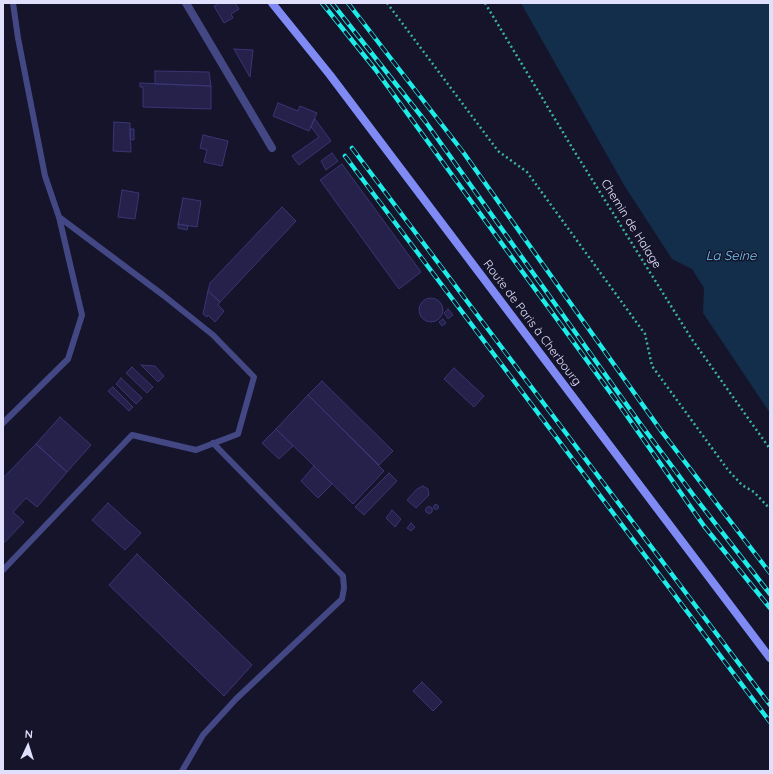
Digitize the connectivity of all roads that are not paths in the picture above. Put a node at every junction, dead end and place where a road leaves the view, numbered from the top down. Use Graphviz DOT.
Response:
graph roads {
  1 [pos="13,3"];
  2 [pos="186,3"];
  3 [pos="272,3"];
  4 [pos="272,148"];
  5 [pos="59,217"];
  6 [pos="3,423"];
  7 [pos="213,443"];
  8 [pos="3,570"];
  9 [pos="770,658"];
  10 [pos="182,771"];
  1 -- 5 [label="lane"];
  2 -- 4 [label="street"];
  3 -- 9 [label="main road, Route de Paris à Cherbourg"];
  5 -- 6 [label="lane"];
  5 -- 7 [label="lane"];
  7 -- 8 [label="lane"];
  7 -- 10 [label="lane"];
}
